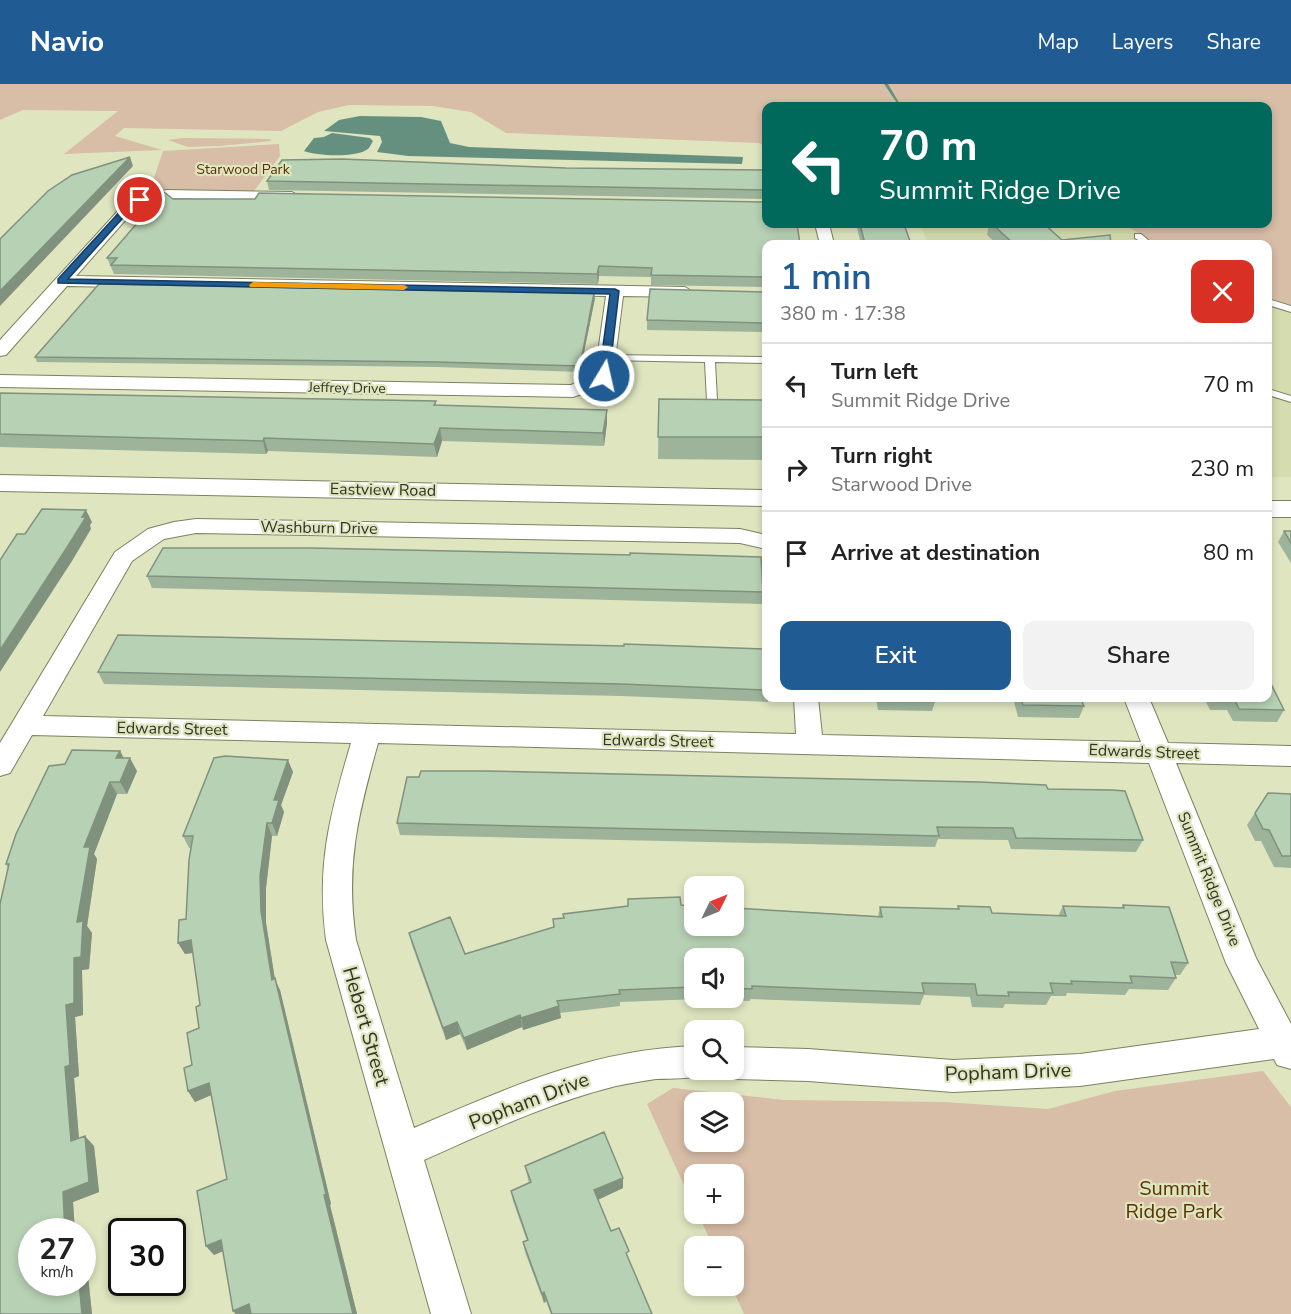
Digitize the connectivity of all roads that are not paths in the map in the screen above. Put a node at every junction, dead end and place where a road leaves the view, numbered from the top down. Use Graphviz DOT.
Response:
graph roads {
  1 [pos="304,196"];
  2 [pos="1138,236"];
  3 [pos="1144,240"];
  4 [pos="61,281"];
  5 [pos="615,291"];
  6 [pos="697,292"];
  7 [pos="1272,303"];
  8 [pos="1291,309"];
  9 [pos="0,351"];
  10 [pos="608,358"];
  11 [pos="710,359"];
  12 [pos="762,360"];
  13 [pos="0,381"];
  14 [pos="1272,393"];
  15 [pos="1291,399"];
  16 [pos="734,415"];
  17 [pos="0,483"];
  18 [pos="762,498"];
  19 [pos="1272,509"];
  20 [pos="1291,509"];
  21 [pos="762,541"];
  22 [pos="806,702"];
  23 [pos="1139,702"];
  24 [pos="25,725"];
  25 [pos="367,734"];
  26 [pos="810,744"];
  27 [pos="1158,752"];
  28 [pos="1291,756"];
  29 [pos="0,766"];
  30 [pos="1286,1049"];
  31 [pos="684,1062"];
  32 [pos="744,1063"];
  33 [pos="403,1151"];
  34 [pos="451,1314"];
  1 -- 4 [label="street"];
  2 -- 3 [label="lane"];
  4 -- 5 [label="street"];
  4 -- 9 [label="street"];
  5 -- 6 [label="street"];
  5 -- 10 [label="street, Jeffrey Drive"];
  7 -- 8 [label="lane"];
  10 -- 11 [label="lane"];
  10 -- 13 [label="street, Jeffrey Drive"];
  11 -- 12 [label="lane"];
  11 -- 16 [label="lane"];
  14 -- 15 [label="lane"];
  17 -- 18 [label="street, Eastview Road"];
  19 -- 20 [label="street"];
  21 -- 24 [label="street, Washburn Drive"];
  22 -- 26 [label="street"];
  23 -- 27 [label="street, Summit Ridge Drive"];
  24 -- 25 [label="street, Edwards Street"];
  24 -- 29 [label="street, Washburn Drive"];
  25 -- 26 [label="street, Edwards Street"];
  25 -- 33 [label="street, Hebert Street"];
  26 -- 27 [label="street, Edwards Street"];
  27 -- 28 [label="street, Edwards Street"];
  27 -- 30 [label="street, Summit Ridge Drive"];
  30 -- 32 [label="street, Popham Drive"];
  31 -- 33 [label="street, Popham Drive"];
  33 -- 34 [label="street, Hebert Street"];
}
